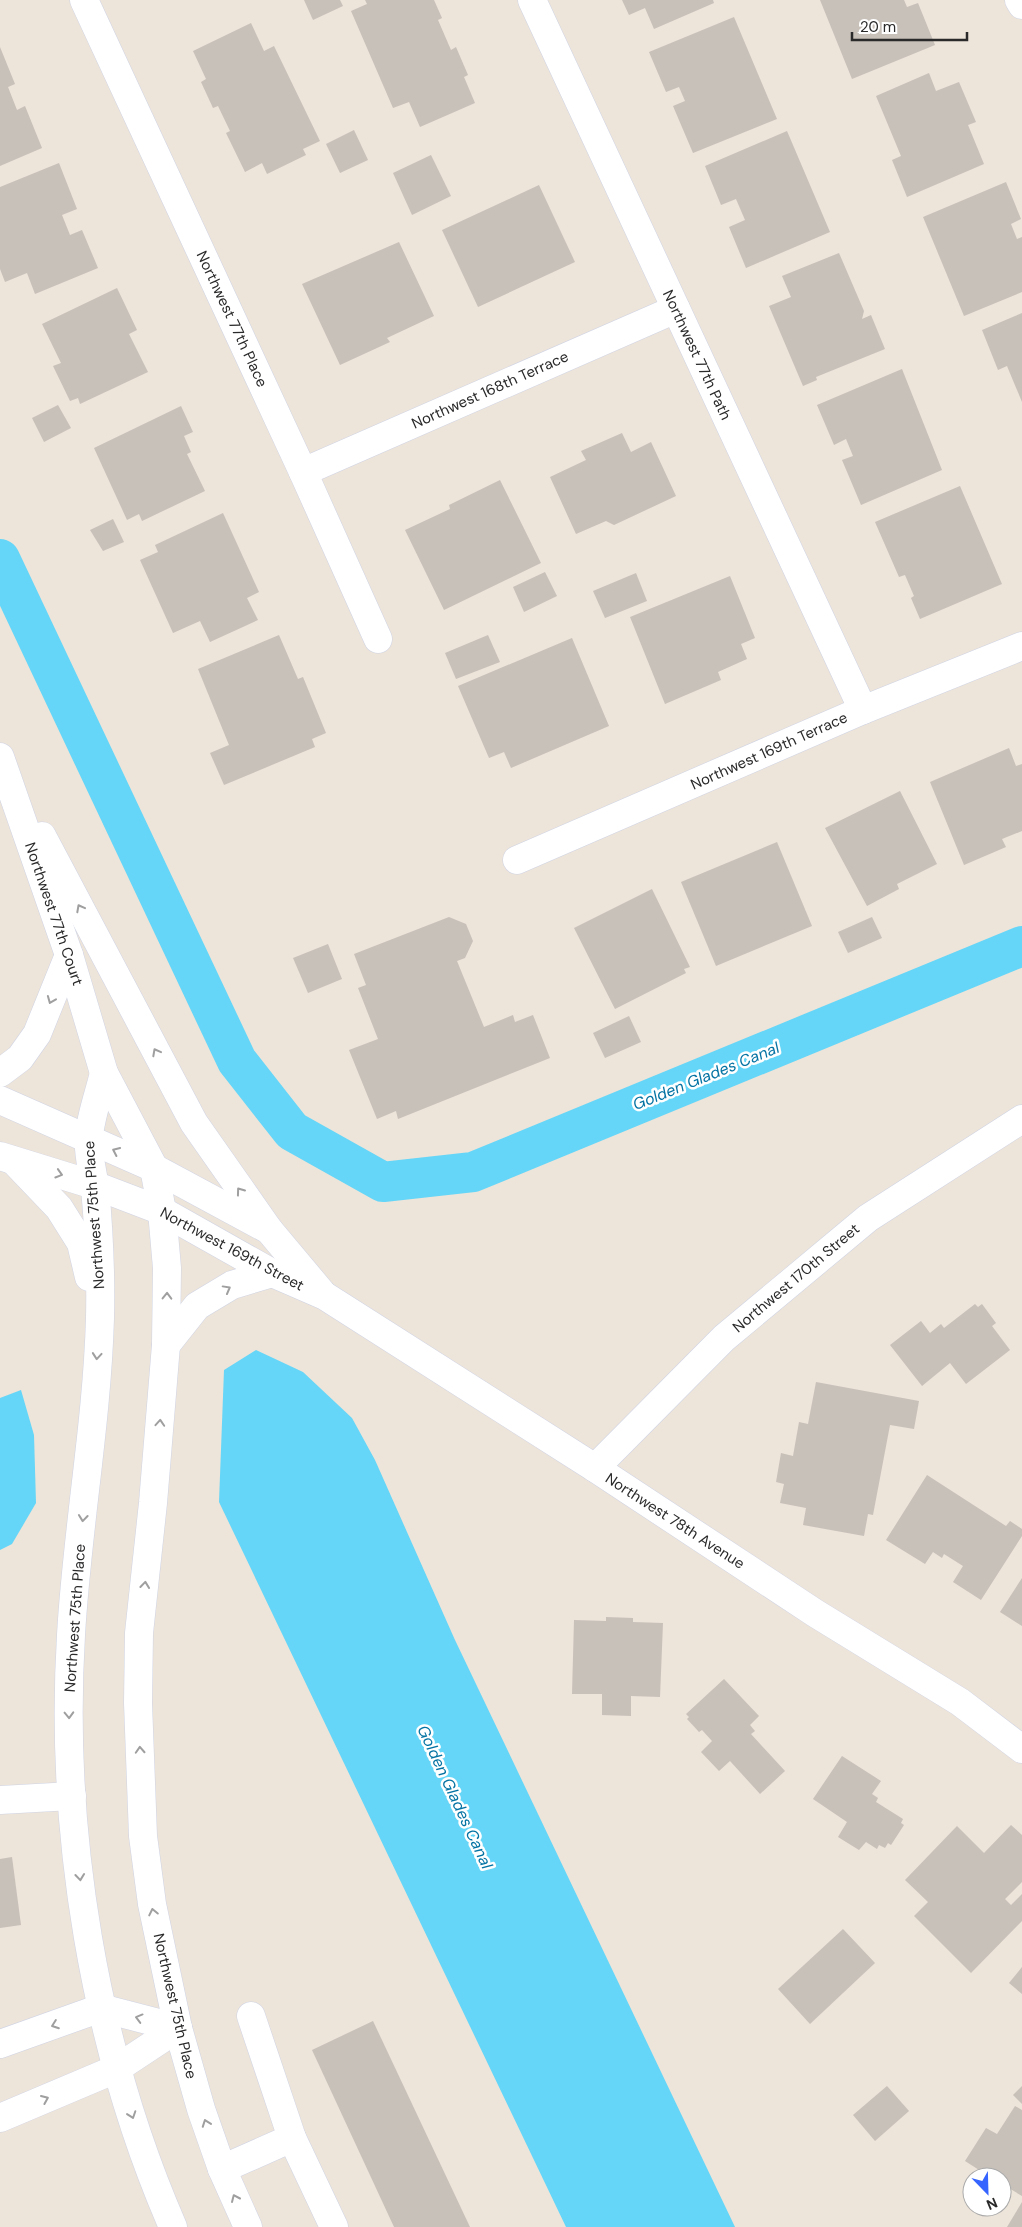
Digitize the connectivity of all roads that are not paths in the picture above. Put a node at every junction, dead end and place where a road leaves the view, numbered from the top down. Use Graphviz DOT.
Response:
graph roads {
  1 [pos="84,0"];
  2 [pos="532,0"];
  3 [pos="1020,0"];
  4 [pos="1022,6"];
  5 [pos="676,309"];
  6 [pos="304,472"];
  7 [pos="378,639"];
  8 [pos="1022,646"];
  9 [pos="863,710"];
  10 [pos="0,756"];
  11 [pos="517,860"];
  12 [pos="69,955"];
  13 [pos="0,1073"];
  14 [pos="104,1073"];
  15 [pos="0,1100"];
  16 [pos="1022,1119"];
  17 [pos="88,1138"];
  18 [pos="6,1158"];
  19 [pos="154,1168"];
  20 [pos="94,1185"];
  21 [pos="162,1211"];
  22 [pos="269,1230"];
  23 [pos="272,1273"];
  24 [pos="325,1296"];
  25 [pos="100,1319"];
  26 [pos="166,1345"];
  27 [pos="595,1468"];
  28 [pos="1022,1749"];
  29 [pos="72,1796"];
  30 [pos="0,1800"];
  31 [pos="101,2008"];
  32 [pos="251,2016"];
  33 [pos="178,2028"];
  34 [pos="0,2044"];
  35 [pos="116,2069"];
  36 [pos="0,2118"];
  37 [pos="292,2138"];
  38 [pos="222,2169"];
  39 [pos="173,2227"];
  40 [pos="248,2227"];
  41 [pos="334,2227"];
  1 -- 6 [label="street, Northwest 77th Place"];
  2 -- 5 [label="street, Northwest 77th Path"];
  3 -- 4 [label="street"];
  5 -- 6 [label="street, Northwest 168th Terrace"];
  5 -- 9 [label="street, Northwest 77th Path"];
  6 -- 7 [label="street, Northwest 77th Place"];
  8 -- 9 [label="street, Northwest 169th Terrace"];
  9 -- 11 [label="street, Northwest 169th Terrace"];
  10 -- 12 [label="street, Northwest 77th Court"];
  22 -- 10 [label="street, one-way"];
  12 -- 13 [label="street, one-way"];
  12 -- 14 [label="street, Northwest 77th Court"];
  14 -- 17 [label="street, Northwest 75th Place"];
  14 -- 19 [label="street, Northwest 75th Place"];
  15 -- 17 [label="street, Northwest 169th Street"];
  16 -- 27 [label="street, Northwest 170th Street"];
  19 -- 17 [label="street, Northwest 169th Street, one-way"];
  17 -- 20 [label="street, Northwest 75th Place"];
  18 -- 20 [label="street, Northwest 169th Street, one-way"];
  18 -- 25 [label="street"];
  19 -- 21 [label="street, Northwest 75th Place"];
  19 -- 22 [label="street, Northwest 169th Street"];
  20 -- 21 [label="street, Northwest 169th Street"];
  20 -- 25 [label="street, Northwest 75th Place"];
  21 -- 23 [label="street, Northwest 169th Street"];
  26 -- 21 [label="street, Northwest 75th Place, one-way"];
  22 -- 24 [label="street, Northwest 169th Street"];
  23 -- 24 [label="street, Northwest 169th Street"];
  26 -- 23 [label="street, one-way"];
  24 -- 27 [label="street, Northwest 78th Avenue"];
  25 -- 29 [label="street, Northwest 75th Place, one-way"];
  33 -- 26 [label="street, Northwest 75th Place, one-way"];
  27 -- 28 [label="street, Northwest 78th Avenue"];
  29 -- 30 [label="street"];
  29 -- 31 [label="street, Northwest 75th Place, one-way"];
  33 -- 31 [label="street, one-way"];
  31 -- 34 [label="street, one-way"];
  31 -- 35 [label="street, Northwest 75th Place"];
  32 -- 37 [label="street"];
  33 -- 35 [label="street"];
  38 -- 33 [label="street, Northwest 75th Place, one-way"];
  36 -- 35 [label="street, one-way"];
  35 -- 39 [label="street, Northwest 75th Place, one-way"];
  37 -- 38 [label="street"];
  37 -- 41 [label="street"];
  40 -- 38 [label="street, Northwest 75th Place, one-way"];
}
